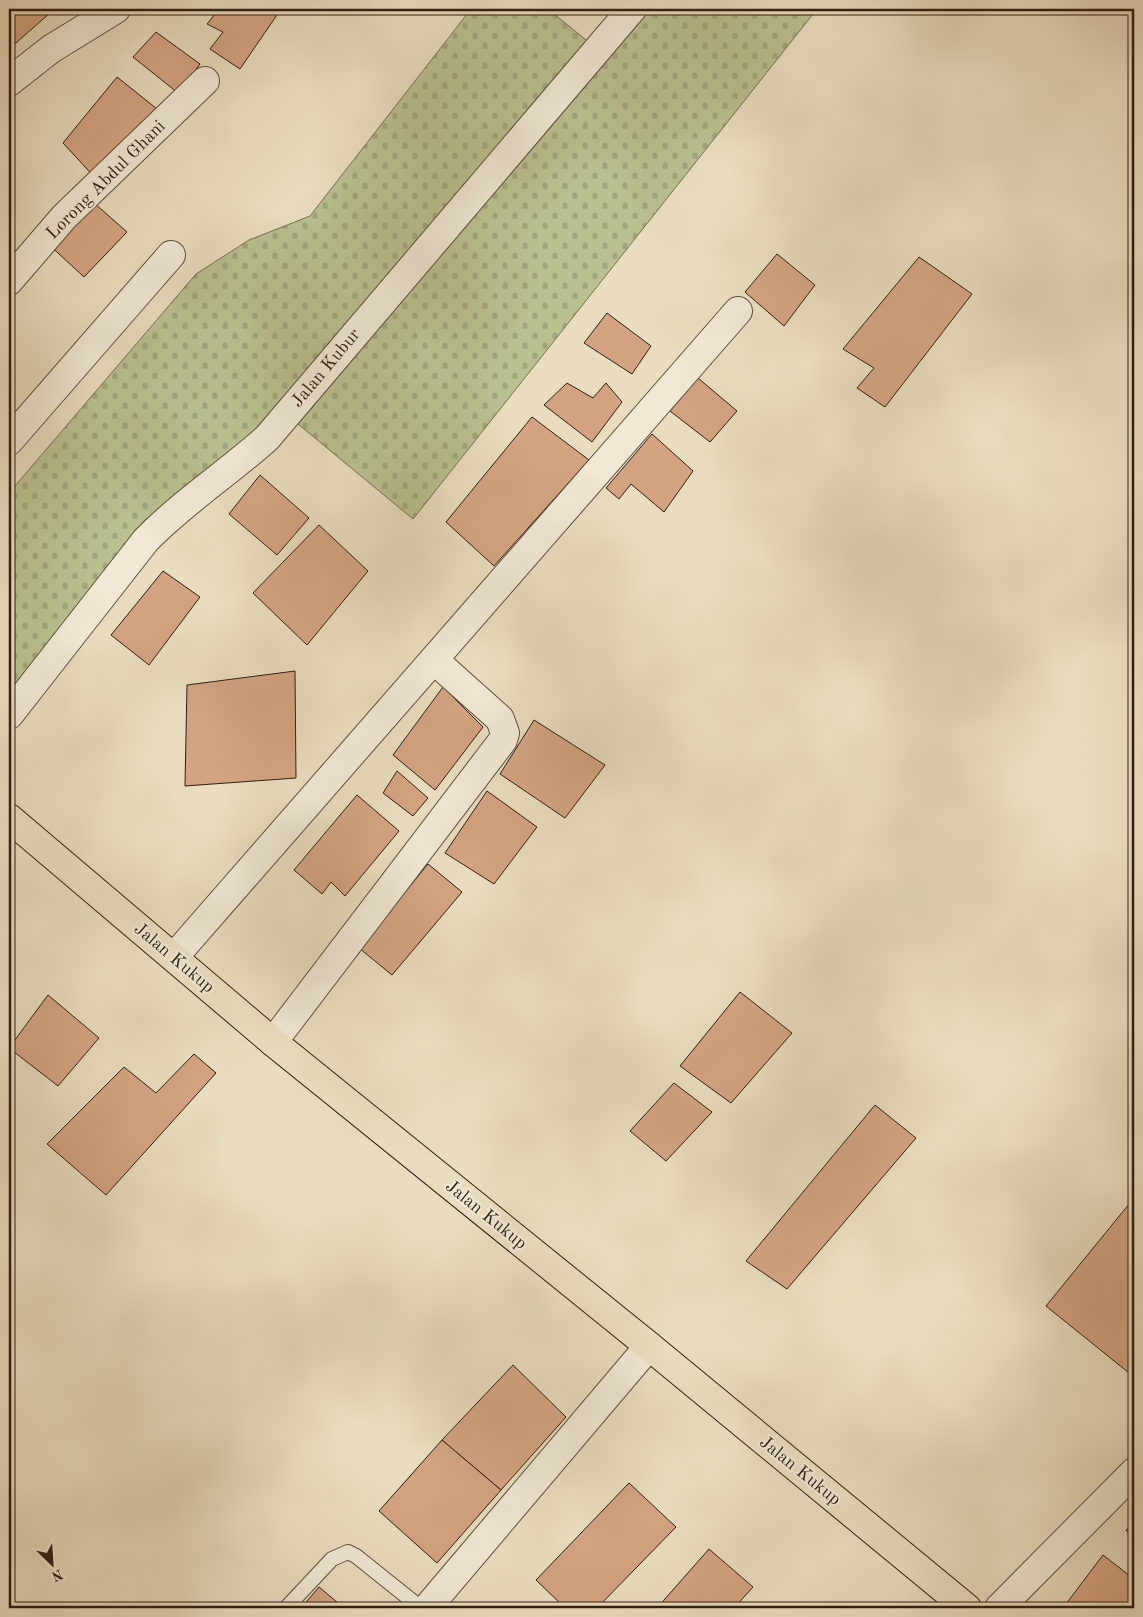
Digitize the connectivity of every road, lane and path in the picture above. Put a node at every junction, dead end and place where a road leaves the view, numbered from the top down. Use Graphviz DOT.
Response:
graph roads {
  1 [pos="116,9"];
  2 [pos="632,9"];
  3 [pos="205,81"];
  4 [pos="9,82"];
  5 [pos="171,255"];
  6 [pos="9,281"];
  7 [pos="738,311"];
  8 [pos="9,441"];
  9 [pos="434,660"];
  10 [pos="9,715"];
  11 [pos="9,818"];
  12 [pos="174,957"];
  13 [pos="273,1042"];
  14 [pos="649,1346"];
  15 [pos="1134,1472"];
  16 [pos="957,1605"];
  17 [pos="286,1608"];
  18 [pos="421,1608"];
  19 [pos="427,1608"];
  20 [pos="999,1608"];
  1 -- 4 [label="street"];
  2 -- 10 [label="street, Jalan Kubur"];
  3 -- 6 [label="street, Lorong Abdul Ghani"];
  5 -- 8 [label="street"];
  7 -- 9 [label="street"];
  9 -- 12 [label="street"];
  9 -- 13 [label="street"];
  11 -- 12 [label="main road, Jalan Kukup"];
  12 -- 13 [label="main road, Jalan Kukup"];
  13 -- 14 [label="main road, Jalan Kukup"];
  14 -- 16 [label="main road, Jalan Kukup"];
  14 -- 19 [label="street"];
  15 -- 20 [label="street"];
  17 -- 18 [label="lane"];
}
